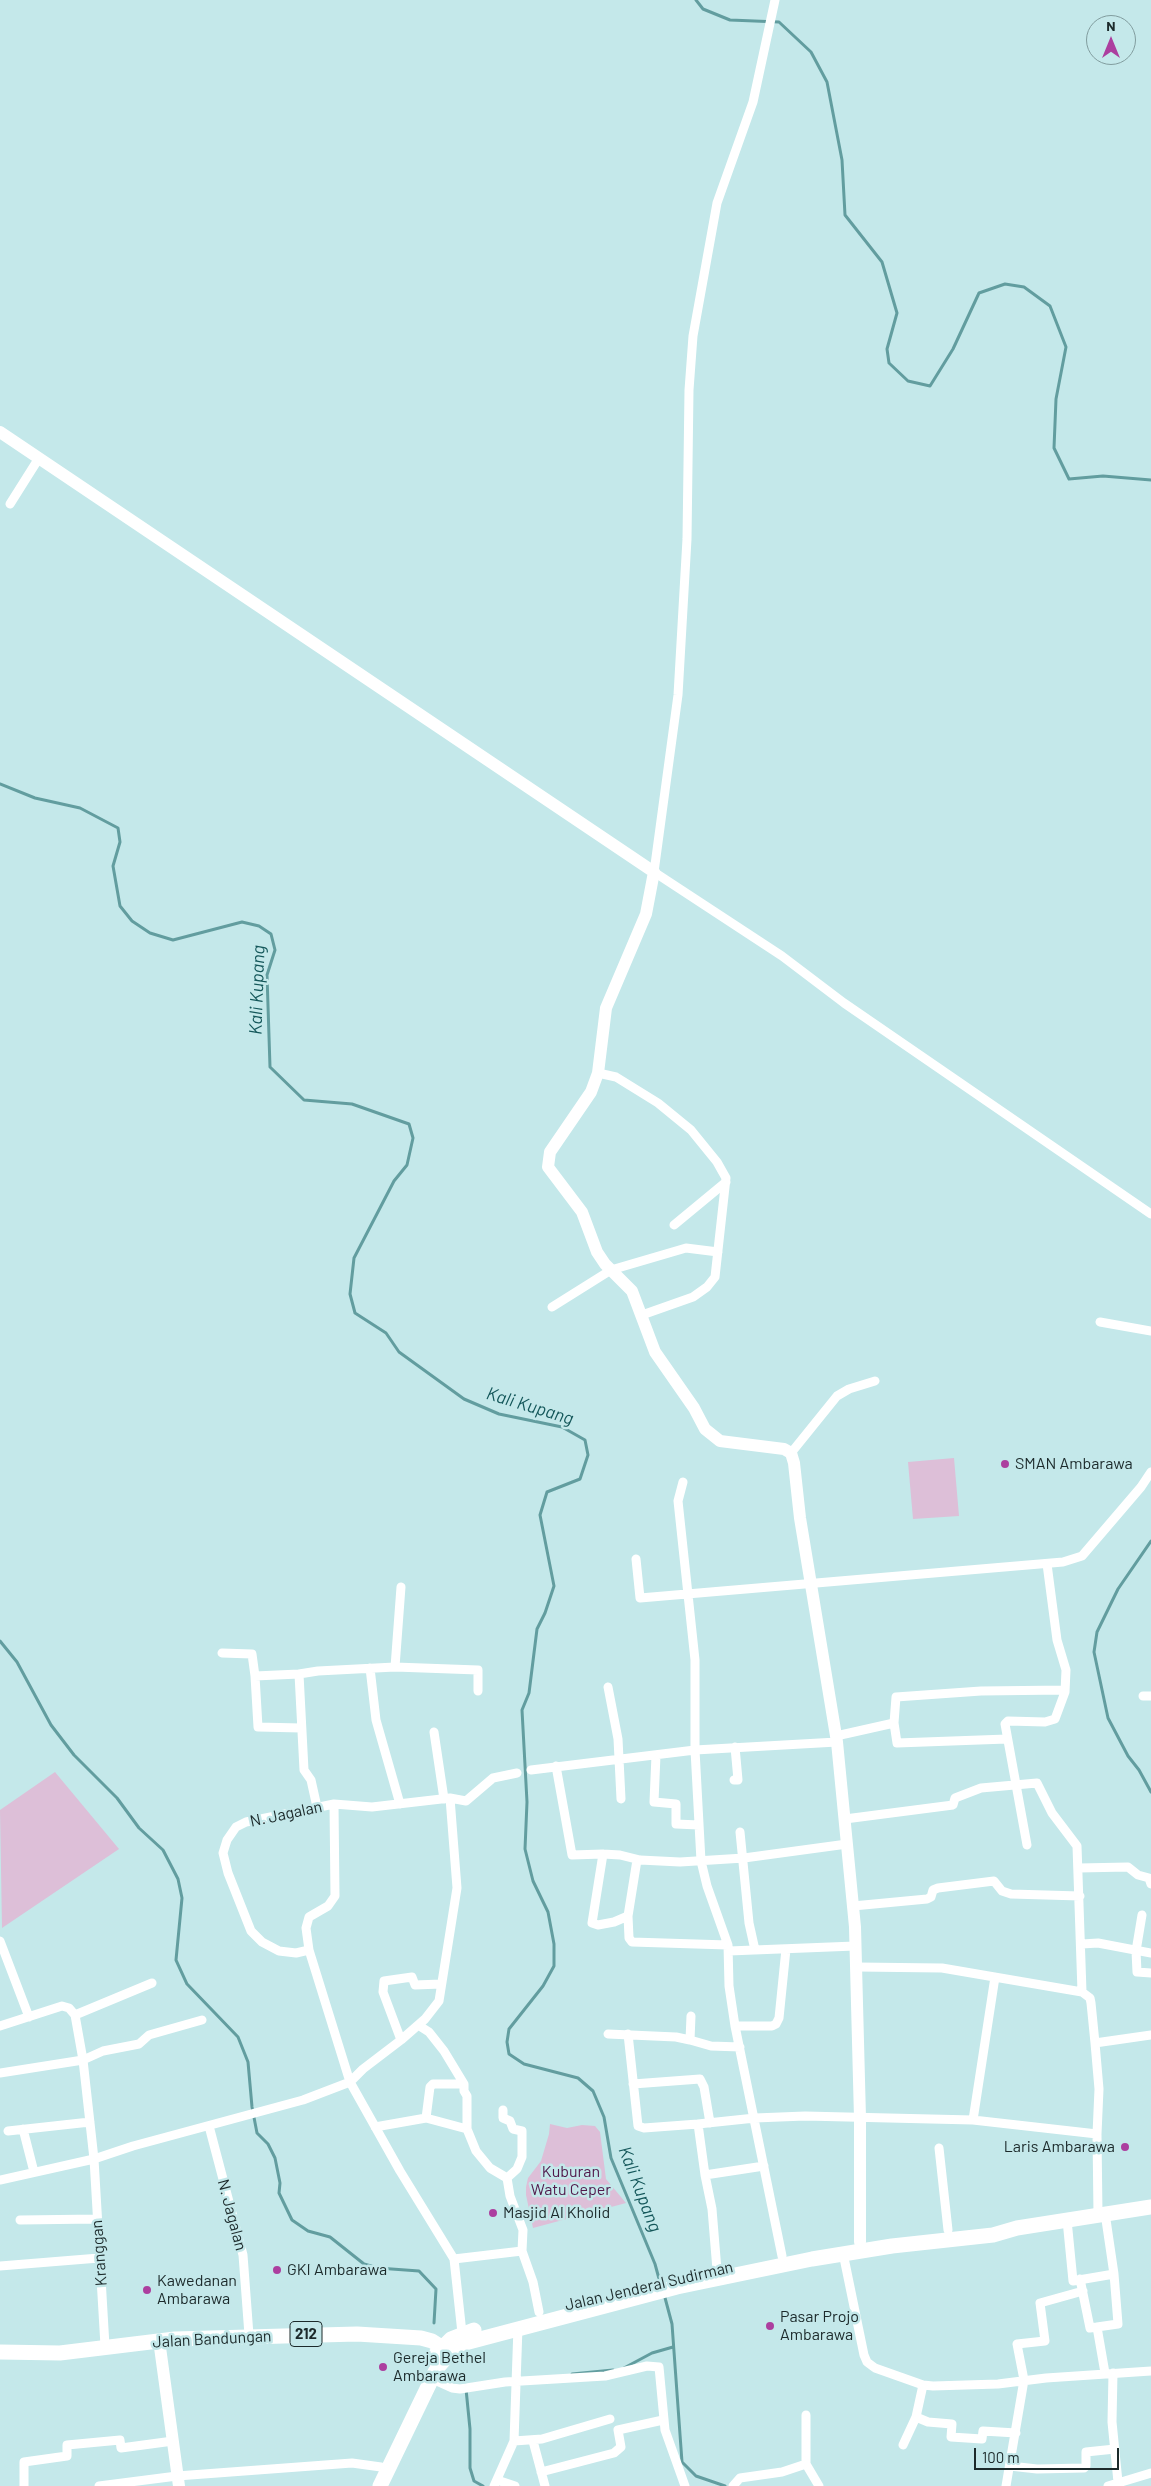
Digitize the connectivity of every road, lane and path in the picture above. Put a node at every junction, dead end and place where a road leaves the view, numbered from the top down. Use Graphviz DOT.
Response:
graph roads {
  1 [pos="775,0"];
  2 [pos="0,432"];
  3 [pos="39,458"];
  4 [pos="10,504"];
  5 [pos="654,872"];
  6 [pos="598,1074"];
  7 [pos="726,1182"];
  8 [pos="1151,1214"];
  9 [pos="674,1225"];
  10 [pos="718,1252"];
  11 [pos="611,1270"];
  12 [pos="552,1307"];
  13 [pos="642,1316"];
  14 [pos="1100,1322"];
  15 [pos="1151,1331"];
  16 [pos="875,1380"];
  17 [pos="792,1453"];
  18 [pos="1151,1472"];
  19 [pos="683,1482"];
  20 [pos="636,1559"];
  21 [pos="1047,1564"];
  22 [pos="811,1584"];
  23 [pos="401,1587"];
  24 [pos="689,1594"];
  25 [pos="222,1653"];
  26 [pos="395,1667"];
  27 [pos="370,1668"];
  28 [pos="299,1674"];
  29 [pos="255,1676"];
  30 [pos="608,1687"];
  31 [pos="1065,1690"];
  32 [pos="478,1691"];
  33 [pos="894,1723"];
  34 [pos="301,1728"];
  35 [pos="434,1732"];
  36 [pos="836,1739"];
  37 [pos="1008,1739"];
  38 [pos="735,1747"];
  39 [pos="695,1750"];
  40 [pos="656,1755"];
  41 [pos="621,1760"];
  42 [pos="556,1766"];
  43 [pos="531,1770"];
  44 [pos="517,1773"];
  45 [pos="734,1780"];
  46 [pos="1015,1785"];
  47 [pos="447,1799"];
  48 [pos="621,1799"];
  49 [pos="334,1804"];
  50 [pos="400,1804"];
  51 [pos="317,1807"];
  52 [pos="845,1820"];
  53 [pos="699,1825"];
  54 [pos="740,1832"];
  55 [pos="847,1844"];
  56 [pos="1027,1846"];
  57 [pos="603,1854"];
  58 [pos="744,1858"];
  59 [pos="637,1860"];
  60 [pos="701,1861"];
  61 [pos="1079,1868"];
  62 [pos="1151,1884"];
  63 [pos="1080,1896"];
  64 [pos="853,1906"];
  65 [pos="1142,1915"];
  66 [pos="628,1916"];
  67 [pos="0,1941"];
  68 [pos="1082,1944"];
  69 [pos="855,1946"];
  70 [pos="728,1948"];
  71 [pos="786,1948"];
  72 [pos="309,1950"];
  73 [pos="755,1950"];
  74 [pos="1136,1952"];
  75 [pos="1151,1953"];
  76 [pos="857,1967"];
  77 [pos="1151,1973"];
  78 [pos="994,1977"];
  79 [pos="152,1983"];
  80 [pos="441,1984"];
  81 [pos="1082,1992"];
  82 [pos="75,2015"];
  83 [pos="691,2016"];
  84 [pos="29,2017"];
  85 [pos="202,2020"];
  86 [pos="418,2025"];
  87 [pos="0,2026"];
  88 [pos="735,2026"];
  89 [pos="608,2034"];
  90 [pos="628,2034"];
  91 [pos="1151,2035"];
  92 [pos="401,2040"];
  93 [pos="690,2040"];
  94 [pos="1095,2043"];
  95 [pos="740,2046"];
  96 [pos="83,2060"];
  97 [pos="0,2073"];
  98 [pos="350,2082"];
  99 [pos="464,2084"];
  100 [pos="633,2084"];
  101 [pos="503,2110"];
  102 [pos="426,2118"];
  103 [pos="755,2118"];
  104 [pos="860,2118"];
  105 [pos="973,2120"];
  106 [pos="90,2122"];
  107 [pos="710,2123"];
  108 [pos="698,2124"];
  109 [pos="209,2126"];
  110 [pos="375,2126"];
  111 [pos="23,2129"];
  112 [pos="467,2129"];
  113 [pos="8,2131"];
  114 [pos="1097,2134"];
  115 [pos="939,2148"];
  116 [pos="94,2159"];
  117 [pos="764,2166"];
  118 [pos="34,2172"];
  119 [pos="704,2174"];
  120 [pos="507,2178"];
  121 [pos="0,2180"];
  122 [pos="1151,2206"];
  123 [pos="1102,2214"];
  124 [pos="97,2219"];
  125 [pos="20,2220"];
  126 [pos="1067,2220"];
  127 [pos="1017,2228"];
  128 [pos="948,2230"];
  129 [pos="860,2242"];
  130 [pos="522,2251"];
  131 [pos="843,2253"];
  132 [pos="782,2256"];
  133 [pos="99,2258"];
  134 [pos="454,2259"];
  135 [pos="0,2266"];
  136 [pos="717,2270"];
  137 [pos="1114,2274"];
  138 [pos="1080,2279"];
  139 [pos="671,2284"];
  140 [pos="645,2291"];
  141 [pos="1083,2291"];
  142 [pos="539,2312"];
  143 [pos="518,2327"];
  144 [pos="1097,2327"];
  145 [pos="462,2333"];
  146 [pos="249,2335"];
  147 [pos="159,2340"];
  148 [pos="106,2346"];
  149 [pos="446,2349"];
  150 [pos="0,2352"];
  151 [pos="1151,2371"];
  152 [pos="1109,2373"];
  153 [pos="432,2380"];
  154 [pos="1024,2380"];
  155 [pos="515,2381"];
  156 [pos="923,2385"];
  157 [pos="806,2415"];
  158 [pos="916,2417"];
  159 [pos="610,2419"];
  160 [pos="663,2420"];
  161 [pos="1016,2433"];
  162 [pos="172,2441"];
  163 [pos="514,2441"];
  164 [pos="532,2441"];
  165 [pos="903,2445"];
  166 [pos="1115,2449"];
  167 [pos="806,2464"];
  168 [pos="1010,2466"];
  169 [pos="380,2467"];
  170 [pos="542,2472"];
  171 [pos="1151,2472"];
  172 [pos="178,2481"];
  173 [pos="1118,2482"];
  174 [pos="496,2483"];
  175 [pos="24,2486"];
  176 [pos="99,2486"];
  177 [pos="371,2486"];
  178 [pos="380,2486"];
  179 [pos="515,2486"];
  180 [pos="545,2486"];
  181 [pos="685,2486"];
  182 [pos="733,2486"];
  183 [pos="819,2486"];
  184 [pos="1006,2486"];
  185 [pos="1108,2486"];
  1 -- 5 [label="street"];
  2 -- 3 [label="street"];
  3 -- 4 [label="street"];
  3 -- 5 [label="street"];
  5 -- 6 [label="street"];
  5 -- 8 [label="street"];
  6 -- 7 [label="street"];
  6 -- 11 [label="street"];
  7 -- 9 [label="street"];
  7 -- 10 [label="street"];
  10 -- 11 [label="street"];
  10 -- 13 [label="street"];
  11 -- 12 [label="street"];
  11 -- 13 [label="street"];
  13 -- 17 [label="street"];
  14 -- 15 [label="street"];
  16 -- 17 [label="street"];
  17 -- 22 [label="street"];
  18 -- 21 [label="street"];
  19 -- 24 [label="street"];
  20 -- 24 [label="street"];
  21 -- 22 [label="street"];
  21 -- 31 [label="street"];
  22 -- 24 [label="street"];
  22 -- 36 [label="street"];
  23 -- 26 [label="street"];
  24 -- 39 [label="street"];
  25 -- 29 [label="street"];
  26 -- 27 [label="street"];
  26 -- 32 [label="street"];
  27 -- 28 [label="street"];
  27 -- 50 [label="street"];
  28 -- 29 [label="street"];
  28 -- 34 [label="street"];
  29 -- 34 [label="street"];
  30 -- 41 [label="street"];
  31 -- 33 [label="street"];
  31 -- 37 [label="street"];
  33 -- 36 [label="street"];
  33 -- 37 [label="street"];
  34 -- 51 [label="street"];
  35 -- 47 [label="street"];
  36 -- 38 [label="street"];
  36 -- 52 [label="street"];
  37 -- 46 [label="street"];
  38 -- 39 [label="street"];
  38 -- 45 [label="street"];
  39 -- 40 [label="street"];
  39 -- 53 [label="street"];
  40 -- 41 [label="street"];
  40 -- 53 [label="street"];
  41 -- 42 [label="street"];
  41 -- 48 [label="street"];
  42 -- 43 [label="street"];
  42 -- 57 [label="street"];
  44 -- 47 [label="street, N. Jagalan"];
  46 -- 52 [label="street"];
  46 -- 56 [label="street"];
  46 -- 61 [label="street"];
  47 -- 50 [label="street, N. Jagalan"];
  47 -- 80 [label="street"];
  49 -- 50 [label="street, N. Jagalan"];
  49 -- 51 [label="street, N. Jagalan"];
  49 -- 72 [label="street, N. Jagalan"];
  51 -- 72 [label="street, N. Jagalan"];
  52 -- 55 [label="street"];
  53 -- 60 [label="street"];
  54 -- 58 [label="street"];
  55 -- 58 [label="street"];
  55 -- 64 [label="street"];
  57 -- 59 [label="street"];
  57 -- 66 [label="street"];
  58 -- 60 [label="street"];
  58 -- 73 [label="street"];
  59 -- 60 [label="street"];
  59 -- 66 [label="street"];
  60 -- 70 [label="street"];
  61 -- 62 [label="street"];
  61 -- 63 [label="street"];
  63 -- 64 [label="street"];
  63 -- 68 [label="street"];
  64 -- 69 [label="street"];
  65 -- 74 [label="street"];
  66 -- 70 [label="street"];
  67 -- 84 [label="street"];
  68 -- 74 [label="street"];
  68 -- 81 [label="street"];
  69 -- 71 [label="street"];
  69 -- 76 [label="street"];
  70 -- 73 [label="street"];
  70 -- 88 [label="street"];
  71 -- 73 [label="street"];
  71 -- 88 [label="street"];
  72 -- 98 [label="street, N. Jagalan"];
  74 -- 75 [label="street"];
  74 -- 77 [label="street"];
  76 -- 78 [label="street"];
  76 -- 104 [label="street"];
  78 -- 81 [label="street"];
  78 -- 105 [label="street"];
  79 -- 82 [label="street"];
  80 -- 86 [label="street"];
  80 -- 92 [label="street"];
  81 -- 94 [label="street"];
  82 -- 84 [label="street"];
  82 -- 96 [label="street, Kranggan"];
  83 -- 93 [label="street"];
  84 -- 87 [label="street"];
  85 -- 96 [label="street"];
  86 -- 92 [label="street"];
  86 -- 99 [label="street"];
  88 -- 95 [label="street"];
  89 -- 90 [label="street"];
  90 -- 93 [label="street"];
  90 -- 100 [label="street"];
  91 -- 94 [label="street"];
  92 -- 98 [label="street"];
  93 -- 95 [label="street"];
  94 -- 114 [label="street"];
  95 -- 103 [label="street"];
  96 -- 97 [label="street"];
  96 -- 106 [label="street, Kranggan"];
  98 -- 109 [label="street"];
  98 -- 110 [label="street, N. Jagalan"];
  99 -- 102 [label="street"];
  99 -- 112 [label="street"];
  100 -- 107 [label="street"];
  100 -- 108 [label="street"];
  101 -- 120 [label="street"];
  102 -- 110 [label="street"];
  102 -- 112 [label="street"];
  103 -- 104 [label="street"];
  103 -- 107 [label="street"];
  103 -- 117 [label="street"];
  104 -- 105 [label="street"];
  104 -- 129 [label="street"];
  105 -- 114 [label="street"];
  106 -- 111 [label="street"];
  106 -- 116 [label="street, Kranggan"];
  107 -- 108 [label="street"];
  108 -- 119 [label="street"];
  109 -- 116 [label="street"];
  109 -- 146 [label="street, N. Jagalan"];
  110 -- 134 [label="street, N. Jagalan"];
  111 -- 113 [label="street"];
  111 -- 118 [label="street"];
  112 -- 120 [label="street"];
  114 -- 123 [label="street"];
  115 -- 128 [label="street"];
  116 -- 118 [label="street"];
  116 -- 124 [label="street, Kranggan"];
  117 -- 119 [label="street"];
  117 -- 132 [label="street"];
  118 -- 121 [label="street"];
  119 -- 136 [label="street"];
  120 -- 130 [label="street"];
  122 -- 123 [label="main road, Jalan Jenderal Sudirman"];
  123 -- 126 [label="main road, Jalan Jenderal Sudirman"];
  123 -- 137 [label="street"];
  124 -- 125 [label="street"];
  124 -- 133 [label="street, Kranggan"];
  126 -- 127 [label="main road, Jalan Jenderal Sudirman"];
  126 -- 138 [label="street"];
  127 -- 128 [label="main road, Jalan Jenderal Sudirman"];
  127 -- 131 [label="main road, Jalan Jenderal Sudirman"];
  128 -- 129 [label="main road, Jalan Jenderal Sudirman"];
  129 -- 132 [label="main road, Jalan Jenderal Sudirman"];
  130 -- 134 [label="street"];
  130 -- 142 [label="street"];
  131 -- 139 [label="main road, Jalan Jenderal Sudirman"];
  131 -- 156 [label="street"];
  132 -- 136 [label="main road, Jalan Jenderal Sudirman"];
  133 -- 135 [label="street"];
  133 -- 148 [label="street, Kranggan"];
  134 -- 145 [label="street, N. Jagalan"];
  136 -- 139 [label="main road, Jalan Jenderal Sudirman"];
  137 -- 138 [label="street"];
  137 -- 144 [label="street"];
  138 -- 141 [label="street"];
  139 -- 140 [label="main road, Jalan Jenderal Sudirman"];
  140 -- 142 [label="main road, Jalan Jenderal Sudirman"];
  140 -- 143 [label="main road, Jalan Jenderal Sudirman"];
  141 -- 144 [label="street"];
  141 -- 154 [label="street"];
  142 -- 145 [label="main road, Jalan Jenderal Sudirman"];
  143 -- 149 [label="main road, Jalan Jenderal Sudirman"];
  143 -- 155 [label="street"];
  144 -- 152 [label="street"];
  145 -- 149 [label="main road, Jalan Jenderal Sudirman"];
  146 -- 147 [label="main road, Jalan Bandungan / 212"];
  146 -- 149 [label="main road, Jalan Bandungan / 212"];
  147 -- 148 [label="main road, Jalan Bandungan / 212"];
  147 -- 162 [label="street"];
  148 -- 150 [label="main road, Jalan Bandungan / 212"];
  149 -- 153 [label="main road, Jalan Jenderal Sudirman"];
  149 -- 169 [label="main road, Jalan Jenderal Sudirman"];
  151 -- 152 [label="street"];
  152 -- 154 [label="street"];
  152 -- 166 [label="street"];
  153 -- 155 [label="street"];
  153 -- 178 [label="main road, Jalan Jenderal Sudirman"];
  154 -- 156 [label="street"];
  154 -- 161 [label="street"];
  155 -- 160 [label="street"];
  155 -- 163 [label="street"];
  156 -- 158 [label="street"];
  157 -- 167 [label="street"];
  158 -- 161 [label="street"];
  158 -- 165 [label="street"];
  159 -- 164 [label="street"];
  160 -- 170 [label="street"];
  160 -- 181 [label="street"];
  161 -- 168 [label="street"];
  162 -- 172 [label="street"];
  162 -- 175 [label="street"];
  163 -- 164 [label="street"];
  163 -- 174 [label="street"];
  164 -- 170 [label="street"];
  166 -- 168 [label="street"];
  166 -- 173 [label="street"];
  167 -- 182 [label="street"];
  167 -- 183 [label="street"];
  168 -- 184 [label="street"];
  169 -- 172 [label="street"];
  169 -- 177 [label="main road, Jalan Jenderal Sudirman"];
  170 -- 180 [label="street"];
  171 -- 173 [label="street"];
  172 -- 176 [label="street"];
  173 -- 185 [label="street"];
  174 -- 179 [label="street"];
}
